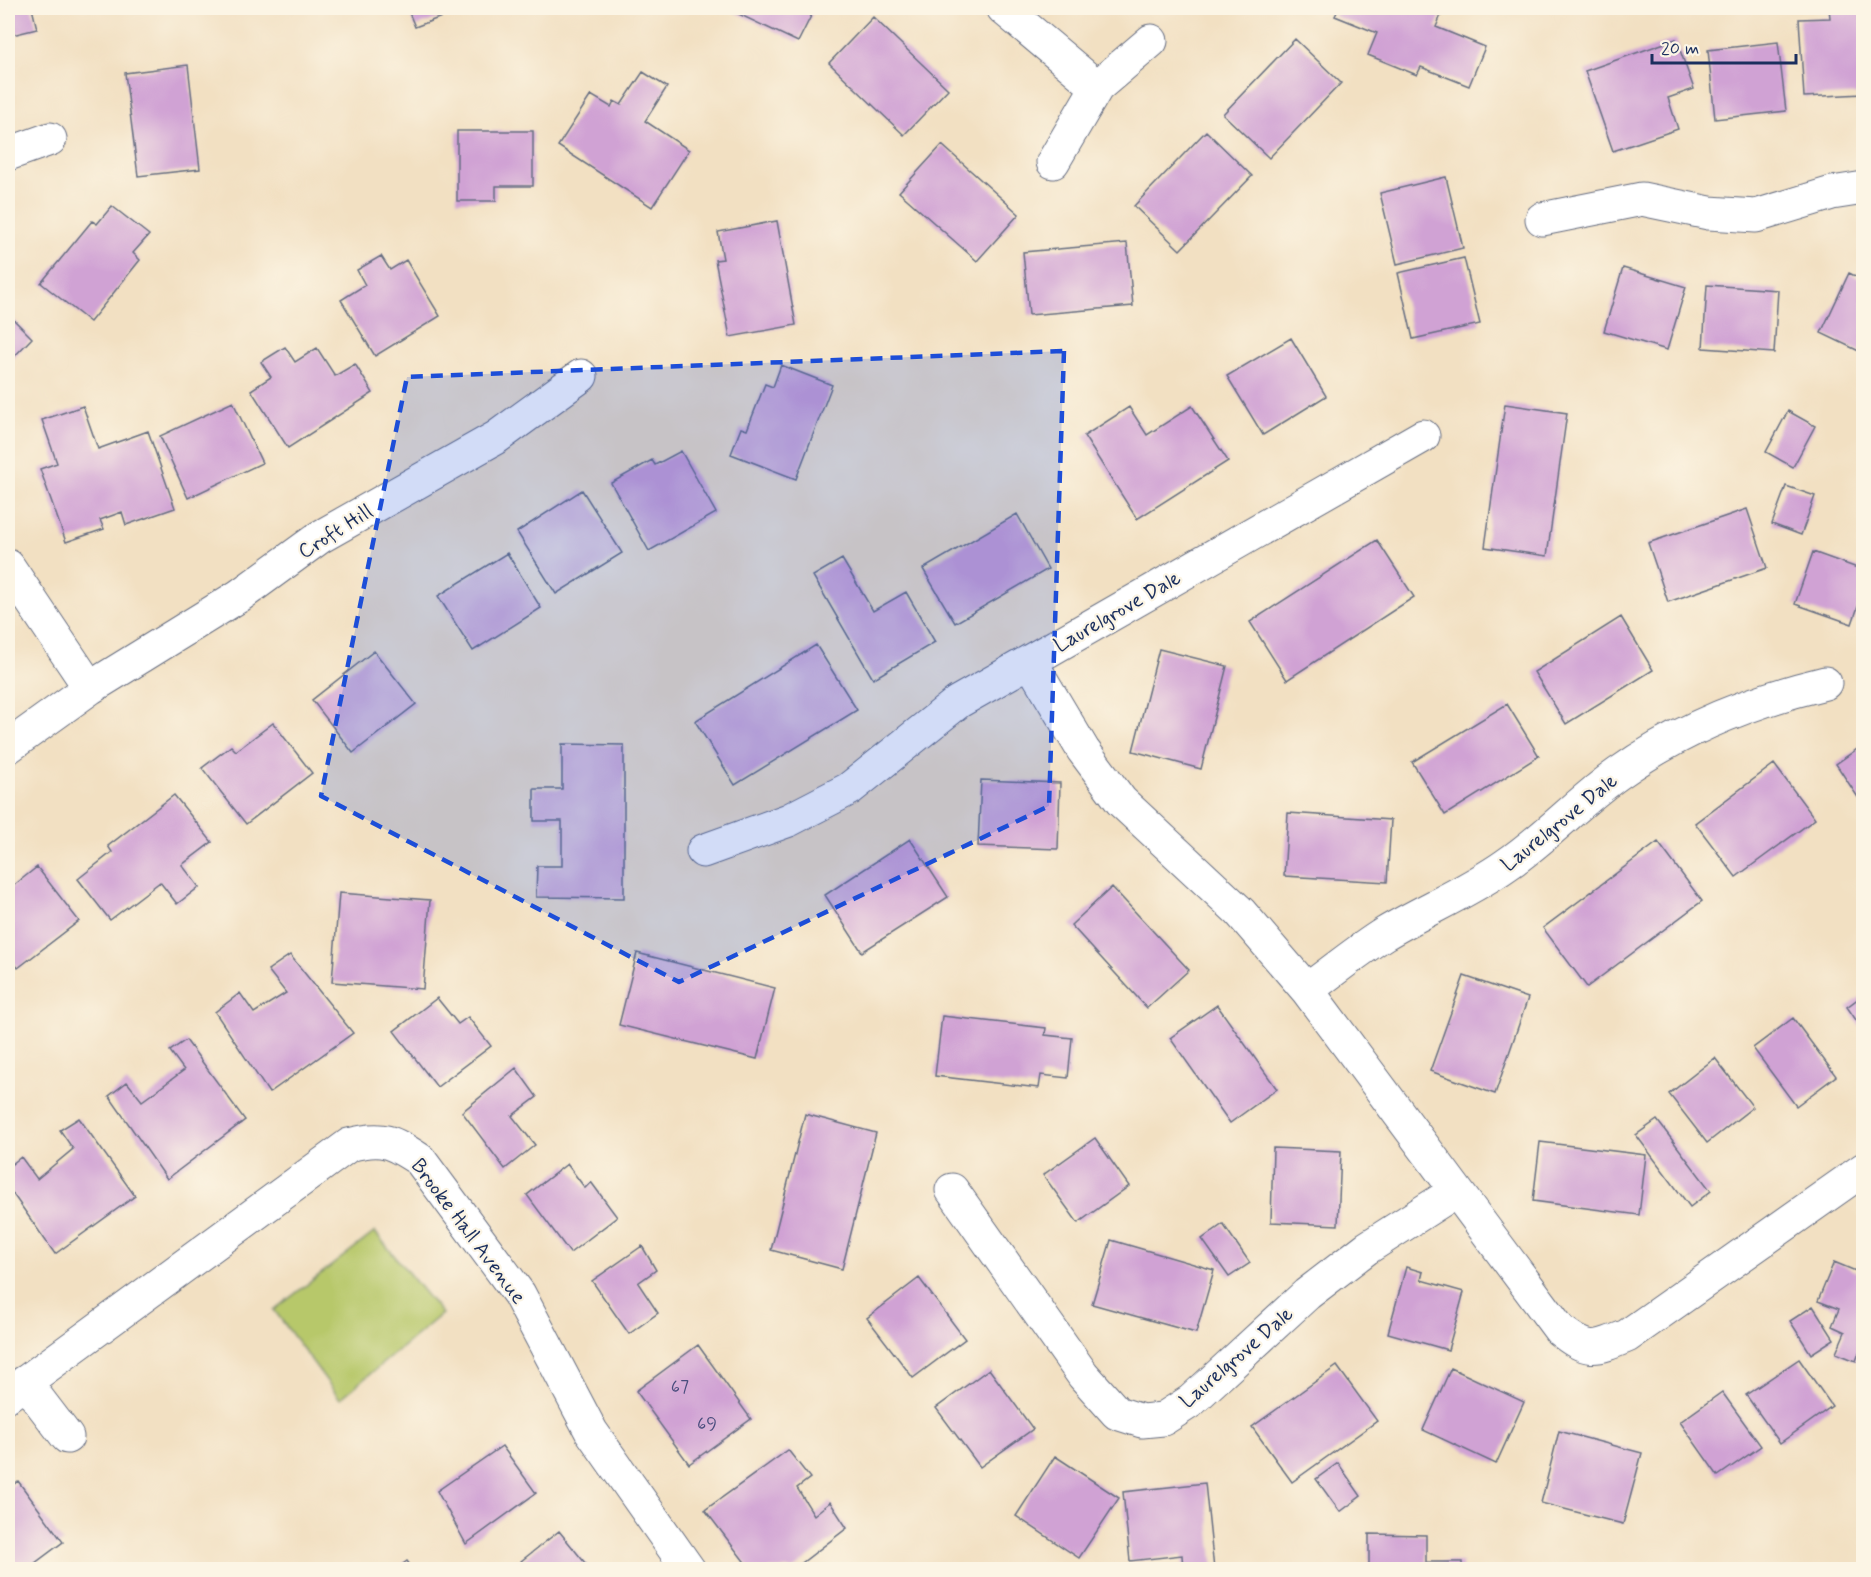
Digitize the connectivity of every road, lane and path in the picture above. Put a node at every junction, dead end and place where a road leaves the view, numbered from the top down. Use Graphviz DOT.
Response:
graph roads {
  1 [pos="1003,8"];
  2 [pos="1151,41"];
  3 [pos="1097,87"];
  4 [pos="50,139"];
  5 [pos="8,154"];
  6 [pos="1053,162"];
  7 [pos="1863,188"];
  8 [pos="1542,219"];
  9 [pos="581,376"];
  10 [pos="1423,436"];
  11 [pos="8,566"];
  12 [pos="1030,661"];
  13 [pos="1825,683"];
  14 [pos="90,688"];
  15 [pos="8,747"];
  16 [pos="703,851"];
  17 [pos="1307,990"];
  18 [pos="1863,1169"];
  19 [pos="952,1190"];
  20 [pos="1456,1191"];
  21 [pos="16,1388"];
  22 [pos="67,1437"];
  23 [pos="689,1569"];
  1 -- 3 [label="street"];
  2 -- 3 [label="street"];
  3 -- 6 [label="street"];
  4 -- 5 [label="street"];
  7 -- 8 [label="street"];
  9 -- 14 [label="street, Croft Hill"];
  10 -- 12 [label="street, Laurelgrove Dale"];
  11 -- 14 [label="street"];
  12 -- 16 [label="street, Laurelgrove Dale"];
  12 -- 17 [label="street, Laurelgrove Dale"];
  13 -- 17 [label="street, Laurelgrove Dale"];
  14 -- 15 [label="street, Croft Hill"];
  17 -- 20 [label="street, Laurelgrove Dale"];
  18 -- 20 [label="street, Laurelgrove Dale"];
  19 -- 20 [label="street, Laurelgrove Dale"];
  21 -- 22 [label="street"];
  21 -- 23 [label="street, Brooke Hall Avenue"];
}
